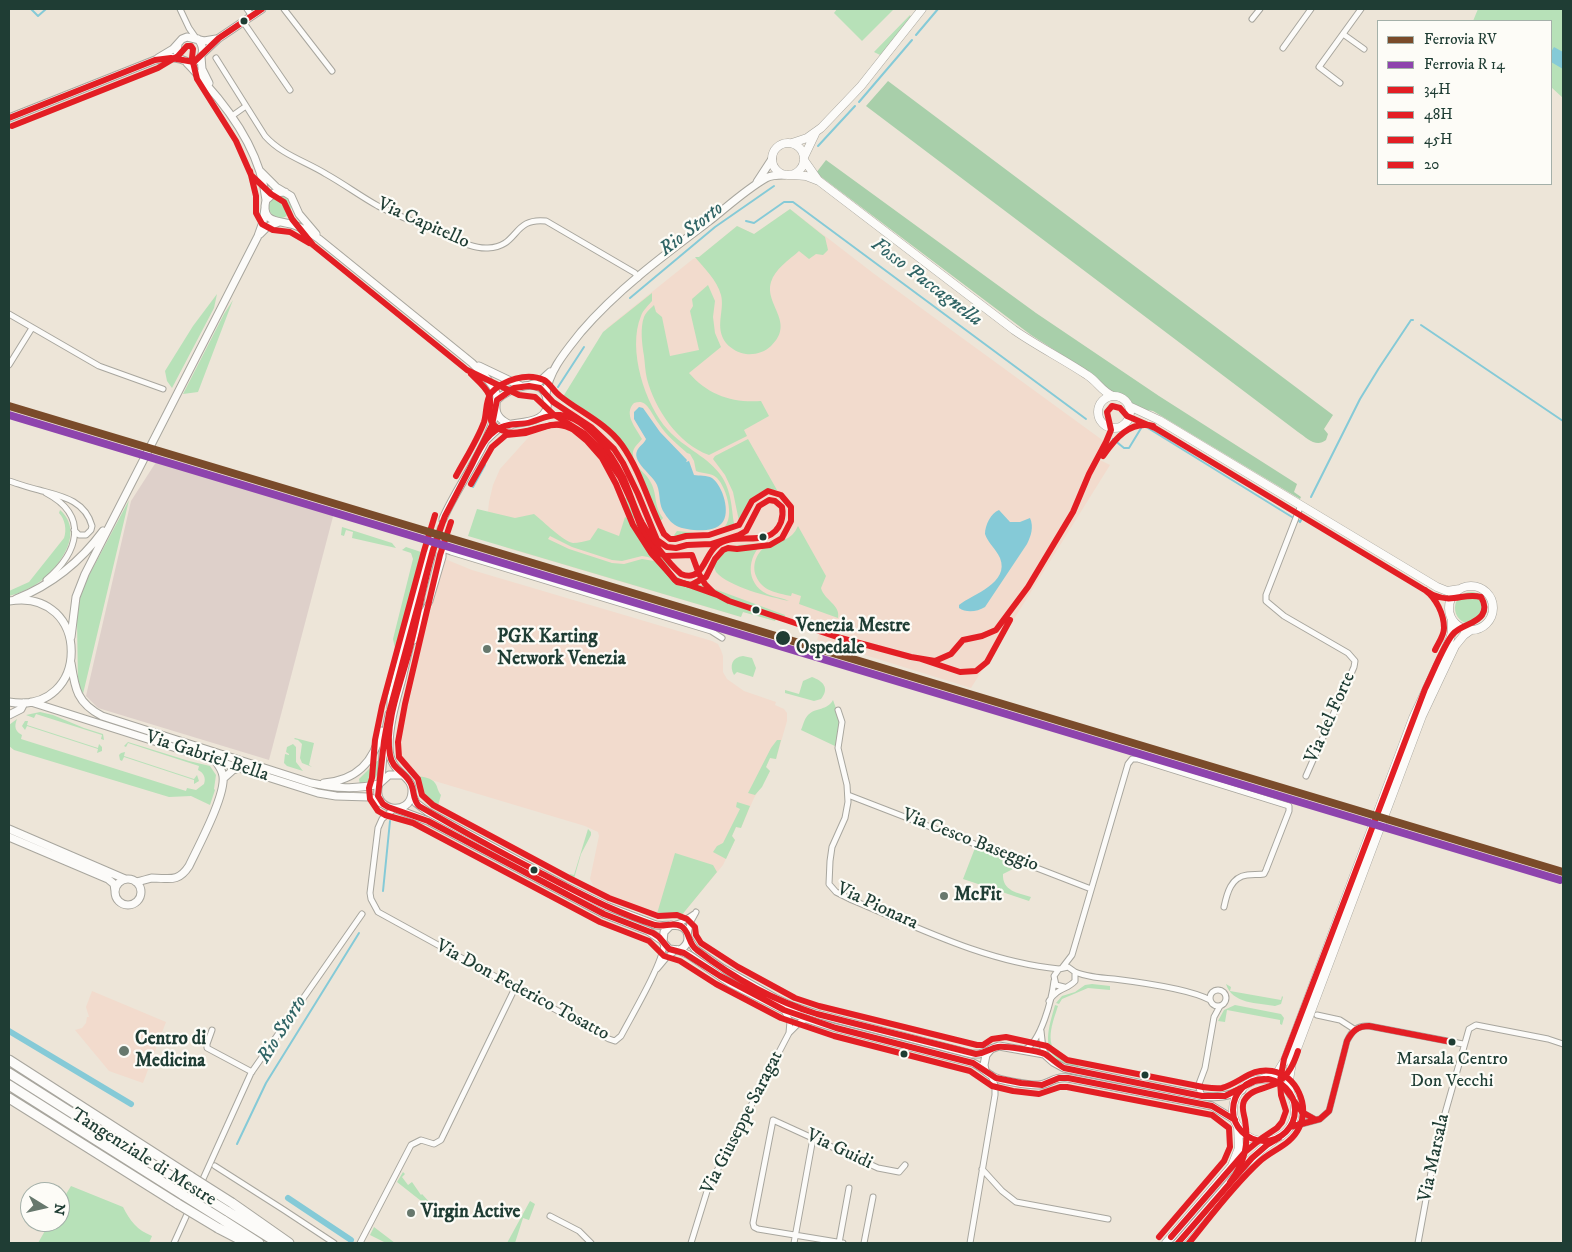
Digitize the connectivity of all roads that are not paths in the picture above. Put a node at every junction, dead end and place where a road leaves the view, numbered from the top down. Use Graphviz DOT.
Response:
graph roads {
  1 [pos="180,9"];
  2 [pos="247,9"];
  3 [pos="262,9"];
  4 [pos="284,9"];
  5 [pos="922,9"];
  6 [pos="1260,9"];
  7 [pos="1312,9"];
  8 [pos="1361,9"];
  9 [pos="252,16"];
  10 [pos="1252,19"];
  11 [pos="244,23"];
  12 [pos="186,24"];
  13 [pos="1343,34"];
  14 [pos="219,38"];
  15 [pos="197,39"];
  16 [pos="180,41"];
  17 [pos="1283,48"];
  18 [pos="1364,49"];
  19 [pos="201,56"];
  20 [pos="216,58"];
  21 [pos="156,60"];
  22 [pos="183,61"];
  23 [pos="332,71"];
  24 [pos="1340,84"];
  25 [pos="290,90"];
  26 [pos="214,92"];
  27 [pos="246,106"];
  28 [pos="232,116"];
  29 [pos="9,118"];
  30 [pos="816,134"];
  31 [pos="792,143"];
  32 [pos="804,158"];
  33 [pos="772,160"];
  34 [pos="259,171"];
  35 [pos="784,175"];
  36 [pos="793,175"];
  37 [pos="819,182"];
  38 [pos="755,185"];
  39 [pos="285,192"];
  40 [pos="265,204"];
  41 [pos="296,206"];
  42 [pos="281,222"];
  43 [pos="258,236"];
  44 [pos="319,239"];
  45 [pos="638,278"];
  46 [pos="9,314"];
  47 [pos="32,328"];
  48 [pos="472,363"];
  49 [pos="9,365"];
  50 [pos="552,370"];
  51 [pos="525,386"];
  52 [pos="1098,386"];
  53 [pos="163,389"];
  54 [pos="546,394"];
  55 [pos="1113,396"];
  56 [pos="497,400"];
  57 [pos="1100,404"];
  58 [pos="1129,406"];
  59 [pos="496,410"];
  60 [pos="1154,417"];
  61 [pos="1127,420"];
  62 [pos="511,425"];
  63 [pos="485,440"];
  64 [pos="9,481"];
  65 [pos="41,491"];
  66 [pos="1301,505"];
  67 [pos="112,519"];
  68 [pos="443,519"];
  69 [pos="74,530"];
  70 [pos="443,549"];
  71 [pos="432,553"];
  72 [pos="39,587"];
  73 [pos="1437,587"];
  74 [pos="1460,589"];
  75 [pos="421,597"];
  76 [pos="9,601"];
  77 [pos="1449,607"];
  78 [pos="1452,620"];
  79 [pos="1471,630"];
  80 [pos="71,638"];
  81 [pos="722,638"];
  82 [pos="410,648"];
  83 [pos="71,662"];
  84 [pos="9,702"];
  85 [pos="27,703"];
  86 [pos="390,710"];
  87 [pos="838,710"];
  88 [pos="9,715"];
  89 [pos="1411,735"];
  90 [pos="214,759"];
  91 [pos="241,768"];
  92 [pos="402,775"];
  93 [pos="1306,776"];
  94 [pos="224,778"];
  95 [pos="380,782"];
  96 [pos="315,784"];
  97 [pos="412,794"];
  98 [pos="848,795"];
  99 [pos="383,804"];
  100 [pos="395,809"];
  101 [pos="9,829"];
  102 [pos="9,837"];
  103 [pos="152,878"];
  104 [pos="125,880"];
  105 [pos="136,882"];
  106 [pos="1091,889"];
  107 [pos="115,890"];
  108 [pos="141,892"];
  109 [pos="1350,897"];
  110 [pos="1224,907"];
  111 [pos="362,914"];
  112 [pos="674,925"];
  113 [pos="688,937"];
  114 [pos="664,942"];
  115 [pos="677,950"];
  116 [pos="1072,955"];
  117 [pos="1039,966"];
  118 [pos="1061,969"];
  119 [pos="1074,971"];
  120 [pos="652,975"];
  121 [pos="1091,977"];
  122 [pos="1054,979"];
  123 [pos="1074,982"];
  124 [pos="515,988"];
  125 [pos="1064,988"];
  126 [pos="1212,993"];
  127 [pos="1199,995"];
  128 [pos="1049,1000"];
  129 [pos="1210,1000"];
  130 [pos="1220,1006"];
  131 [pos="784,1010"];
  132 [pos="1317,1015"];
  133 [pos="806,1019"];
  134 [pos="1344,1022"];
  135 [pos="212,1030"];
  136 [pos="1041,1030"];
  137 [pos="1354,1030"];
  138 [pos="789,1033"];
  139 [pos="1349,1037"];
  140 [pos="1464,1044"];
  141 [pos="1563,1044"];
  142 [pos="1024,1050"];
  143 [pos="988,1051"];
  144 [pos="1049,1058"];
  145 [pos="9,1060"];
  146 [pos="252,1072"];
  147 [pos="9,1073"];
  148 [pos="988,1073"];
  149 [pos="1012,1080"];
  150 [pos="1262,1080"];
  151 [pos="1046,1082"];
  152 [pos="9,1085"];
  153 [pos="1242,1090"];
  154 [pos="1290,1093"];
  155 [pos="995,1095"];
  156 [pos="1202,1096"];
  157 [pos="9,1098"];
  158 [pos="1294,1102"];
  159 [pos="1316,1120"];
  160 [pos="1236,1123"];
  161 [pos="1290,1127"];
  162 [pos="813,1138"];
  163 [pos="1276,1139"];
  164 [pos="906,1165"];
  165 [pos="214,1166"];
  166 [pos="982,1169"];
  167 [pos="849,1188"];
  168 [pos="873,1197"];
  169 [pos="550,1216"];
  170 [pos="1108,1219"];
  171 [pos="220,1224"];
  172 [pos="796,1235"];
  173 [pos="174,1243"];
  174 [pos="247,1243"];
  175 [pos="259,1243"];
  176 [pos="278,1243"];
  177 [pos="289,1243"];
  178 [pos="334,1243"];
  179 [pos="360,1243"];
  180 [pos="591,1243"];
  181 [pos="691,1243"];
  182 [pos="794,1243"];
  183 [pos="840,1243"];
  184 [pos="864,1243"];
  185 [pos="970,1243"];
  186 [pos="1166,1243"];
  187 [pos="1178,1243"];
  188 [pos="1418,1243"];
  1 -- 12 [label="street"];
  2 -- 9 [label="street"];
  3 -- 9 [label="street"];
  4 -- 23 [label="street"];
  5 -- 30 [label="main road"];
  6 -- 10 [label="street"];
  7 -- 17 [label="street"];
  8 -- 13 [label="street"];
  9 -- 11 [label="street"];
  11 -- 14 [label="street"];
  11 -- 25 [label="street"];
  12 -- 15 [label="street"];
  12 -- 16 [label="street"];
  13 -- 18 [label="street"];
  13 -- 24 [label="street"];
  14 -- 15 [label="street"];
  14 -- 19 [label="street"];
  15 -- 16 [label="street"];
  15 -- 19 [label="street"];
  16 -- 21 [label="street"];
  16 -- 22 [label="street"];
  19 -- 22 [label="street"];
  19 -- 26 [label="street"];
  20 -- 27 [label="street, Via Capitello"];
  21 -- 22 [label="street"];
  21 -- 29 [label="street"];
  22 -- 26 [label="street"];
  26 -- 28 [label="street"];
  27 -- 28 [label="street"];
  27 -- 45 [label="street, Via Capitello"];
  28 -- 34 [label="street"];
  30 -- 31 [label="main road"];
  30 -- 32 [label="main road"];
  31 -- 32 [label="main road"];
  31 -- 33 [label="main road"];
  32 -- 36 [label="main road"];
  32 -- 37 [label="main road"];
  33 -- 35 [label="main road"];
  33 -- 38 [label="street"];
  34 -- 39 [label="street"];
  34 -- 40 [label="street"];
  35 -- 36 [label="main road"];
  35 -- 38 [label="street"];
  36 -- 37 [label="main road"];
  37 -- 52 [label="main road"];
  38 -- 45 [label="street"];
  39 -- 40 [label="street"];
  39 -- 41 [label="street"];
  40 -- 42 [label="street"];
  40 -- 43 [label="street"];
  41 -- 42 [label="street"];
  41 -- 44 [label="street"];
  42 -- 43 [label="street"];
  42 -- 44 [label="street"];
  43 -- 67 [label="street"];
  44 -- 48 [label="street"];
  45 -- 50 [label="street"];
  46 -- 47 [label="street"];
  47 -- 49 [label="street"];
  47 -- 53 [label="street"];
  48 -- 51 [label="street"];
  48 -- 56 [label="street"];
  50 -- 51 [label="street"];
  50 -- 54 [label="street"];
  51 -- 54 [label="street"];
  51 -- 56 [label="street"];
  52 -- 55 [label="main road"];
  52 -- 57 [label="main road"];
  54 -- 62 [label="street"];
  55 -- 57 [label="main road"];
  55 -- 58 [label="main road"];
  56 -- 59 [label="street"];
  57 -- 61 [label="main road"];
  58 -- 60 [label="main road"];
  58 -- 61 [label="main road"];
  59 -- 62 [label="street"];
  59 -- 63 [label="street"];
  60 -- 61 [label="main road"];
  60 -- 66 [label="main road"];
  62 -- 63 [label="street"];
  63 -- 68 [label="street"];
  64 -- 65 [label="street"];
  65 -- 69 [label="street"];
  65 -- 69 [label="street"];
  66 -- 73 [label="main road"];
  66 -- 93 [label="street, Via del Forte"];
  67 -- 72 [label="street"];
  67 -- 80 [label="street, Via Gabriel Bella"];
  69 -- 72 [label="street"];
  70 -- 81 [label="street"];
  70 -- 82 [label="street"];
  70 -- 86 [label="street"];
  71 -- 75 [label="street"];
  72 -- 76 [label="street"];
  73 -- 74 [label="main road"];
  73 -- 77 [label="main road"];
  74 -- 77 [label="main road"];
  74 -- 79 [label="main road"];
  75 -- 82 [label="street"];
  75 -- 86 [label="street"];
  76 -- 80 [label="street"];
  77 -- 78 [label="main road"];
  78 -- 79 [label="main road"];
  78 -- 89 [label="main road"];
  79 -- 89 [label="main road"];
  80 -- 83 [label="street, Via Gabriel Bella"];
  82 -- 92 [label="street"];
  83 -- 85 [label="street"];
  83 -- 96 [label="street, Via Gabriel Bella"];
  84 -- 85 [label="street, Via Gabriel Bella"];
  85 -- 88 [label="street"];
  85 -- 90 [label="street, Via Gabriel Bella"];
  86 -- 95 [label="street"];
  86 -- 96 [label="street, Via Gabriel Bella"];
  87 -- 98 [label="street, Via Pionara"];
  89 -- 109 [label="main road"];
  90 -- 91 [label="street, Via Gabriel Bella"];
  90 -- 94 [label="street"];
  91 -- 94 [label="street"];
  91 -- 99 [label="street, Via Gabriel Bella"];
  92 -- 95 [label="street"];
  92 -- 97 [label="street"];
  94 -- 103 [label="street"];
  95 -- 96 [label="street, Via Gabriel Bella"];
  95 -- 99 [label="street"];
  97 -- 100 [label="street"];
  97 -- 112 [label="street"];
  98 -- 106 [label="street, Via Cesco Baseggio"];
  98 -- 117 [label="street, Via Pionara"];
  99 -- 100 [label="street"];
  100 -- 114 [label="street"];
  100 -- 124 [label="street, Via Don Federico Tosatto"];
  101 -- 104 [label="street"];
  102 -- 107 [label="street"];
  103 -- 105 [label="street"];
  103 -- 108 [label="street"];
  104 -- 105 [label="street"];
  104 -- 107 [label="street"];
  105 -- 108 [label="street"];
  106 -- 110 [label="street"];
  106 -- 116 [label="street"];
  107 -- 108 [label="street"];
  109 -- 150 [label="main road"];
  109 -- 154 [label="main road"];
  111 -- 146 [label="street"];
  112 -- 113 [label="street"];
  112 -- 113 [label="street"];
  112 -- 114 [label="street"];
  113 -- 115 [label="street"];
  113 -- 143 [label="street"];
  114 -- 115 [label="street"];
  114 -- 120 [label="street, Via Don Federico Tosatto"];
  115 -- 120 [label="street, Via Don Federico Tosatto"];
  115 -- 131 [label="street"];
  116 -- 118 [label="street"];
  116 -- 119 [label="street"];
  117 -- 118 [label="street, Via Pionara"];
  117 -- 122 [label="street, Via Pionara"];
  118 -- 119 [label="street"];
  118 -- 122 [label="street"];
  119 -- 121 [label="street"];
  119 -- 123 [label="street"];
  120 -- 124 [label="street, Via Don Federico Tosatto"];
  121 -- 123 [label="street"];
  121 -- 127 [label="street"];
  122 -- 125 [label="street"];
  122 -- 128 [label="street"];
  123 -- 125 [label="street"];
  124 -- 179 [label="street"];
  125 -- 128 [label="street"];
  126 -- 127 [label="street"];
  126 -- 129 [label="street"];
  126 -- 130 [label="street"];
  127 -- 129 [label="street"];
  128 -- 136 [label="street"];
  129 -- 130 [label="street"];
  130 -- 156 [label="street"];
  131 -- 133 [label="street"];
  131 -- 138 [label="street, Via Giuseppe Saragat"];
  132 -- 134 [label="street"];
  133 -- 138 [label="street, Via Giuseppe Saragat"];
  133 -- 148 [label="street"];
  134 -- 137 [label="street"];
  134 -- 139 [label="street"];
  135 -- 146 [label="street"];
  136 -- 142 [label="street"];
  136 -- 144 [label="street"];
  137 -- 139 [label="street"];
  137 -- 140 [label="street"];
  138 -- 181 [label="street, Via Giuseppe Saragat"];
  139 -- 159 [label="street"];
  140 -- 141 [label="street, Via Marsala"];
  140 -- 188 [label="street, Via Marsala"];
  142 -- 143 [label="street"];
  142 -- 144 [label="street"];
  143 -- 148 [label="street"];
  144 -- 151 [label="street"];
  144 -- 156 [label="street"];
  145 -- 177 [label="highway, bridge"];
  146 -- 173 [label="street"];
  147 -- 176 [label="highway, Tangenziale di Mestre, bridge"];
  148 -- 149 [label="street"];
  148 -- 155 [label="street"];
  149 -- 151 [label="street"];
  149 -- 155 [label="street"];
  150 -- 153 [label="main road"];
  150 -- 154 [label="main road"];
  151 -- 160 [label="street"];
  152 -- 171 [label="highway, Tangenziale di Mestre, bridge"];
  153 -- 156 [label="street"];
  153 -- 160 [label="main road"];
  154 -- 158 [label="main road"];
  155 -- 166 [label="street"];
  157 -- 171 [label="highway, bridge"];
  158 -- 159 [label="street"];
  158 -- 161 [label="main road"];
  159 -- 161 [label="street"];
  160 -- 163 [label="main road"];
  160 -- 186 [label="main road"];
  161 -- 163 [label="main road"];
  162 -- 164 [label="street, Via Guidi"];
  162 -- 172 [label="street"];
  162 -- 172 [label="street, Via Guidi"];
  163 -- 187 [label="main road"];
  165 -- 178 [label="street"];
  166 -- 170 [label="street"];
  166 -- 185 [label="street"];
  167 -- 183 [label="street"];
  168 -- 184 [label="street"];
  169 -- 180 [label="street"];
  171 -- 174 [label="highway"];
  171 -- 175 [label="highway, Tangenziale di Mestre"];
  172 -- 182 [label="street"];
  172 -- 183 [label="street"];
}
